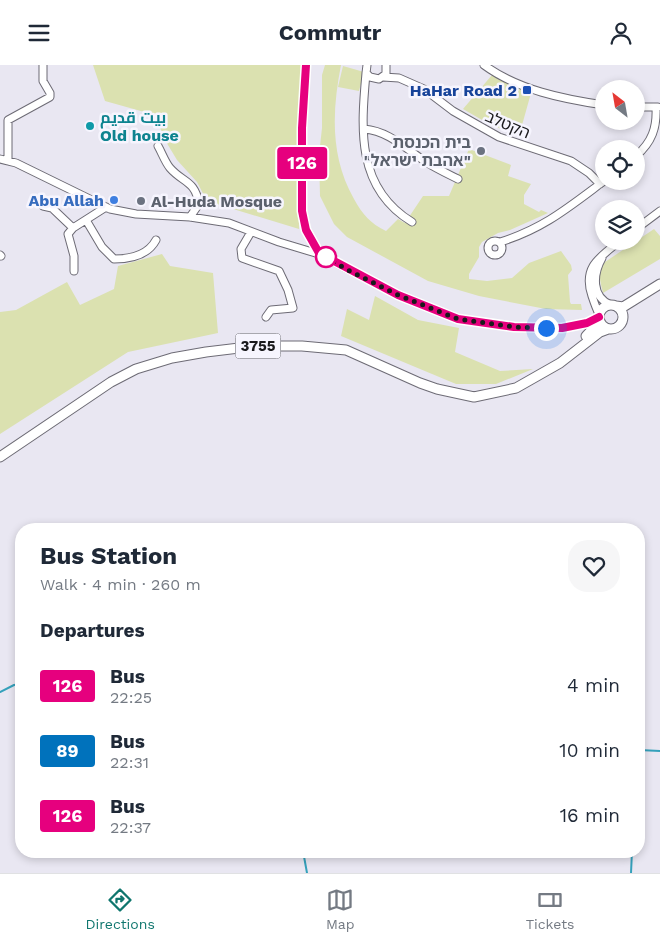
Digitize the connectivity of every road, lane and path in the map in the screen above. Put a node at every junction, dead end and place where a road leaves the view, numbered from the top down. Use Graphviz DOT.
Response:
graph roads {
  1 [pos="43,65"];
  2 [pos="306,65"];
  3 [pos="484,65"];
  4 [pos="387,66"];
  5 [pos="366,69"];
  6 [pos="381,78"];
  7 [pos="408,81"];
  8 [pos="365,91"];
  9 [pos="595,104"];
  10 [pos="645,107"];
  11 [pos="658,107"];
  12 [pos="364,129"];
  13 [pos="158,146"];
  14 [pos="645,147"];
  15 [pos="4,160"];
  16 [pos="595,177"];
  17 [pos="458,179"];
  18 [pos="595,187"];
  19 [pos="43,207"];
  20 [pos="106,207"];
  21 [pos="660,211"];
  22 [pos="190,217"];
  23 [pos="86,220"];
  24 [pos="412,222"];
  25 [pos="645,222"];
  26 [pos="73,228"];
  27 [pos="251,232"];
  28 [pos="156,240"];
  29 [pos="500,242"];
  30 [pos="609,250"];
  31 [pos="606,252"];
  32 [pos="319,253"];
  33 [pos="74,271"];
  34 [pos="660,284"];
  35 [pos="639,299"];
  36 [pos="613,306"];
  37 [pos="623,314"];
  38 [pos="266,317"];
  39 [pos="599,318"];
  40 [pos="608,329"];
  41 [pos="533,378"];
  42 [pos="0,457"];
  1 -- 15 [label="street"];
  2 -- 32 [label="street"];
  3 -- 9 [label="street"];
  4 -- 6 [label="street"];
  4 -- 7 [label="street, הקטלב"];
  5 -- 6 [label="street, הקטלב"];
  5 -- 8 [label="street"];
  6 -- 7 [label="street, הקטלב"];
  6 -- 8 [label="street"];
  7 -- 16 [label="street, הקטלב"];
  8 -- 12 [label="street"];
  10 -- 11 [label="street"];
  11 -- 14 [label="street"];
  12 -- 17 [label="street"];
  12 -- 24 [label="street"];
  13 -- 22 [label="street"];
  15 -- 20 [label="street"];
  18 -- 29 [label="street"];
  19 -- 26 [label="street"];
  20 -- 22 [label="street"];
  20 -- 23 [label="street"];
  21 -- 25 [label="street"];
  22 -- 27 [label="street"];
  23 -- 26 [label="street"];
  23 -- 28 [label="street"];
  26 -- 33 [label="street"];
  27 -- 32 [label="street"];
  27 -- 38 [label="street"];
  30 -- 31 [label="street"];
  31 -- 36 [label="street"];
  31 -- 39 [label="street"];
  32 -- 39 [label="street"];
  34 -- 35 [label="main road, 3755"];
  35 -- 36 [label="main road, 3755"];
  35 -- 37 [label="main road, 3755"];
  36 -- 37 [label="main road"];
  36 -- 39 [label="main road, 3755"];
  37 -- 40 [label="main road, 3755"];
  39 -- 40 [label="main road"];
  39 -- 41 [label="main road, 3755"];
  40 -- 41 [label="main road, 3755"];
  41 -- 42 [label="main road, 3755"];
}
